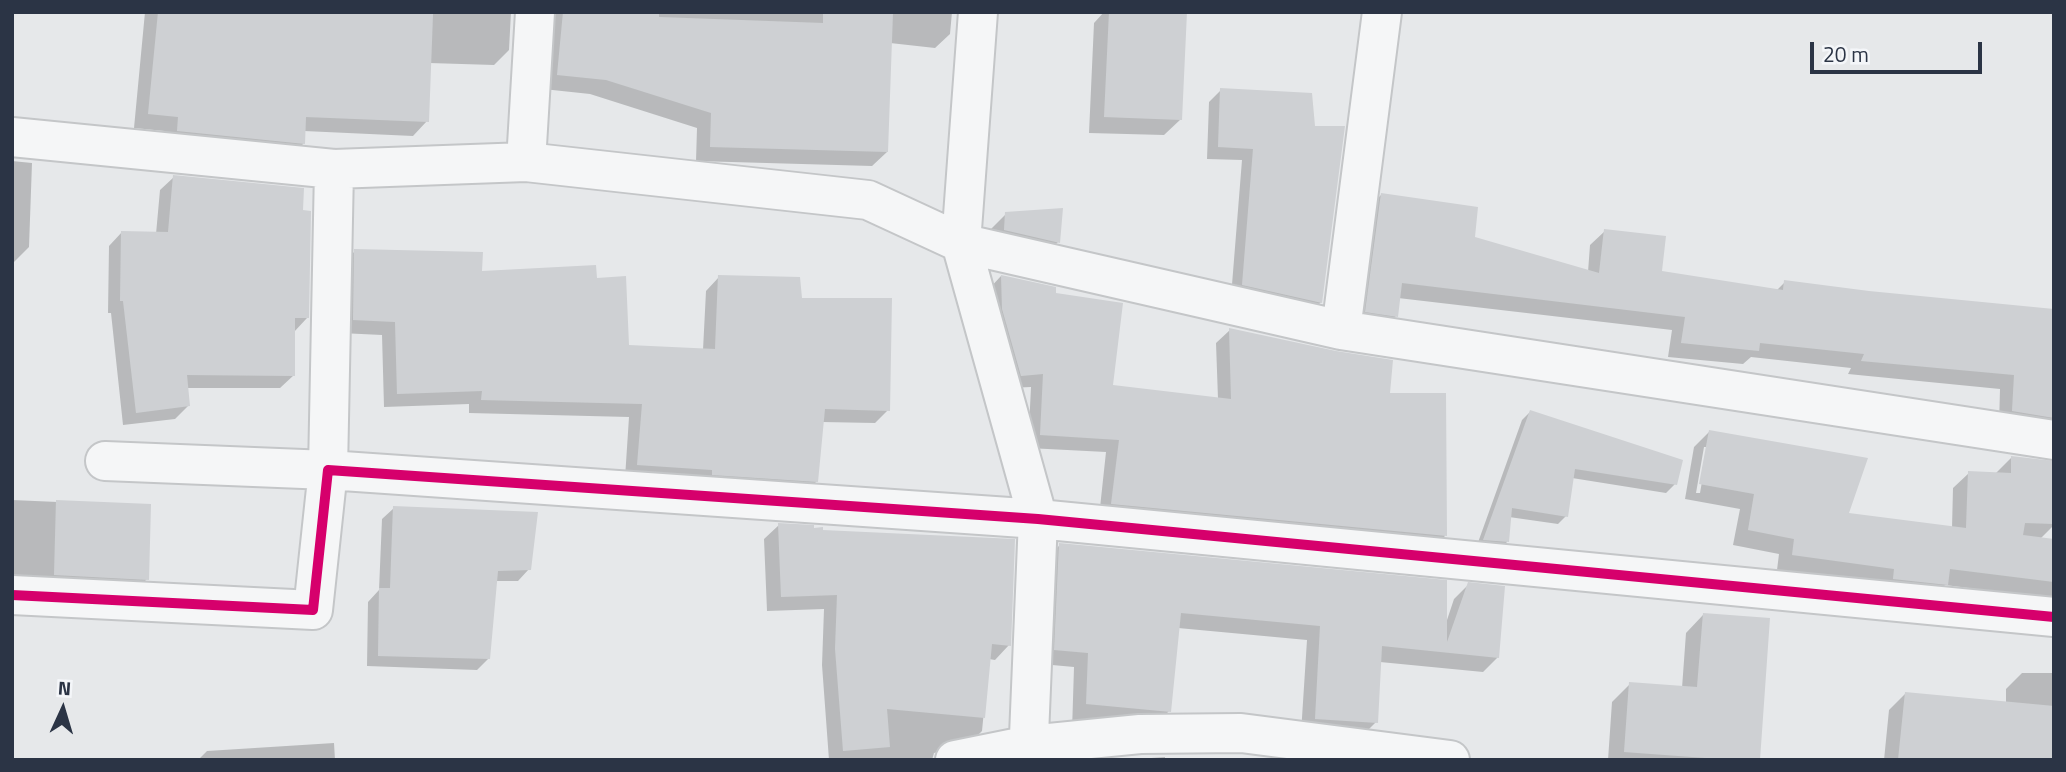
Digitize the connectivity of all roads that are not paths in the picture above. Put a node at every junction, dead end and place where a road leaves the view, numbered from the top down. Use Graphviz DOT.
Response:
graph roads {
  1 [pos="535,12"];
  2 [pos="978,12"];
  3 [pos="1382,12"];
  4 [pos="12,137"];
  5 [pos="526,162"];
  6 [pos="334,169"];
  7 [pos="961,243"];
  8 [pos="1341,330"];
  9 [pos="2054,440"];
  10 [pos="105,461"];
  11 [pos="328,470"];
  12 [pos="1038,519"];
  13 [pos="12,595"];
  14 [pos="2054,617"];
  15 [pos="1029,752"];
  16 [pos="955,760"];
  17 [pos="1450,760"];
  1 -- 5 [label="street"];
  2 -- 7 [label="street"];
  3 -- 8 [label="street"];
  4 -- 6 [label="street"];
  5 -- 6 [label="street"];
  5 -- 7 [label="street"];
  6 -- 11 [label="street"];
  7 -- 8 [label="street"];
  7 -- 12 [label="street"];
  8 -- 9 [label="street"];
  10 -- 11 [label="street"];
  11 -- 12 [label="street"];
  11 -- 13 [label="street"];
  12 -- 14 [label="street"];
  12 -- 15 [label="street"];
  15 -- 16 [label="street"];
  15 -- 17 [label="street"];
}
